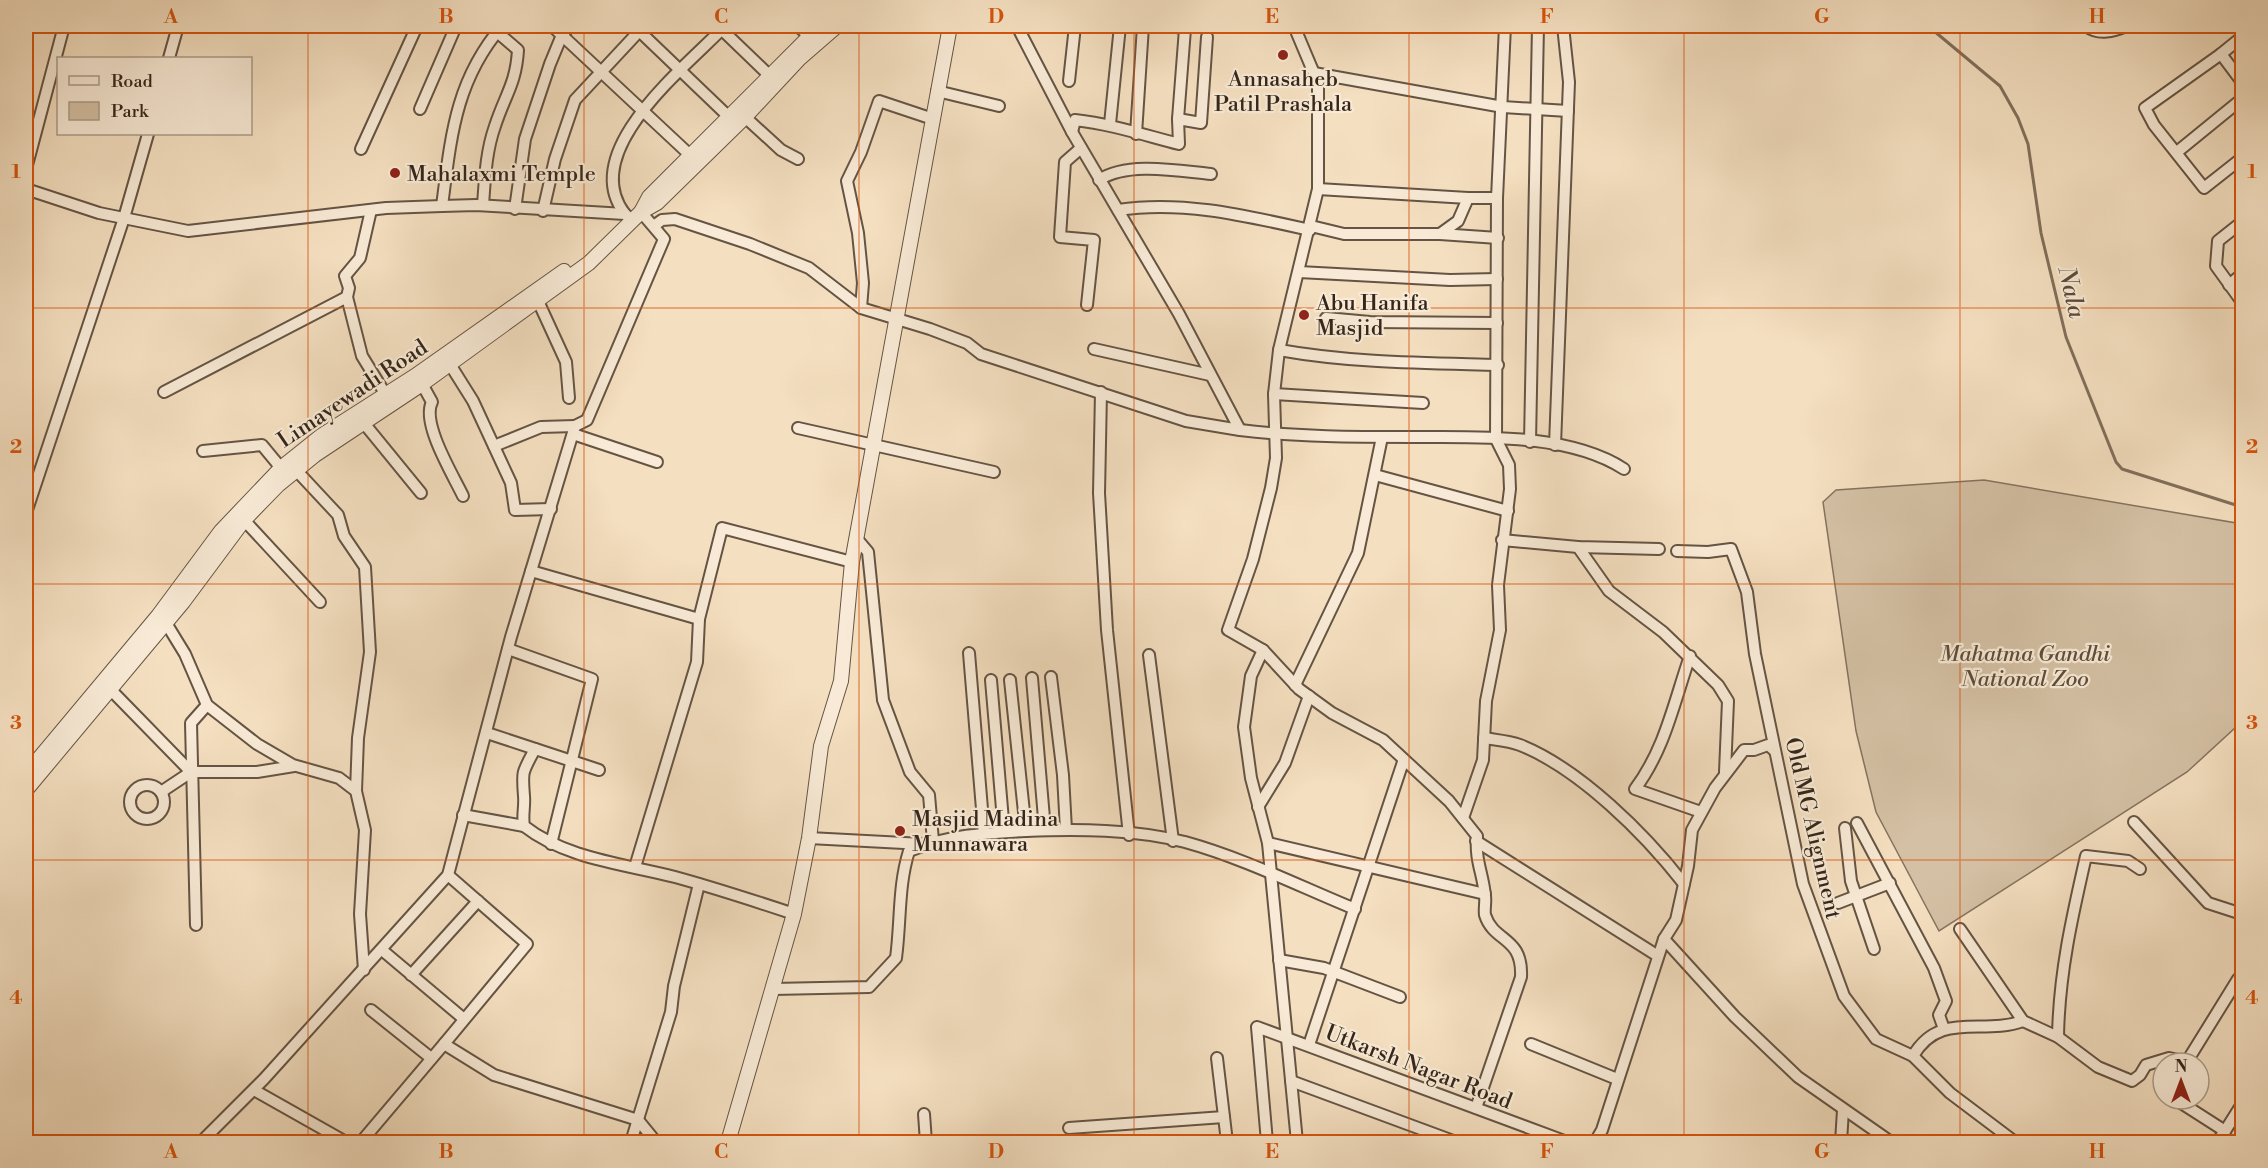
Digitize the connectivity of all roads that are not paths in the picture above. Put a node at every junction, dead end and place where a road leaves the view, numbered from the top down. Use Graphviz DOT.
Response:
graph roads {
  1 [pos="63,26"];
  2 [pos="178,26"];
  3 [pos="417,26"];
  4 [pos="456,26"];
  5 [pos="552,26"];
  6 [pos="570,26"];
  7 [pos="798,26"];
  8 [pos="820,26"];
  9 [pos="837,26"];
  10 [pos="950,26"];
  11 [pos="1017,26"];
  12 [pos="1075,26"];
  13 [pos="1120,26"];
  14 [pos="1143,26"];
  15 [pos="1172,26"];
  16 [pos="1295,26"];
  17 [pos="1505,26"];
  18 [pos="1538,26"];
  19 [pos="1563,26"];
  20 [pos="2086,26"];
  21 [pos="2127,26"];
  22 [pos="639,27"];
  23 [pos="722,27"];
  24 [pos="500,29"];
  25 [pos="562,35"];
  26 [pos="809,36"];
  27 [pos="1207,37"];
  28 [pos="2242,37"];
  29 [pos="2221,54"];
  30 [pos="169,57"];
  31 [pos="682,69"];
  32 [pos="601,71"];
  33 [pos="1314,73"];
  34 [pos="769,75"];
  35 [pos="1069,81"];
  36 [pos="2242,82"];
  37 [pos="937,91"];
  38 [pos="2242,99"];
  39 [pos="999,106"];
  40 [pos="1503,107"];
  41 [pos="420,108"];
  42 [pos="644,110"];
  43 [pos="1537,110"];
  44 [pos="1568,111"];
  45 [pos="729,117"];
  46 [pos="745,117"];
  47 [pos="933,119"];
  48 [pos="1178,119"];
  49 [pos="1110,124"];
  50 [pos="1072,132"];
  51 [pos="1136,134"];
  52 [pos="148,135"];
  53 [pos="1081,148"];
  54 [pos="361,149"];
  55 [pos="2177,152"];
  56 [pos="690,155"];
  57 [pos="2242,158"];
  58 [pos="798,159"];
  59 [pos="26,168"];
  60 [pos="1211,174"];
  61 [pos="1100,180"];
  62 [pos="26,189"];
  63 [pos="1318,189"];
  64 [pos="1468,198"];
  65 [pos="1497,198"];
  66 [pos="483,205"];
  67 [pos="442,206"];
  68 [pos="515,209"];
  69 [pos="371,210"];
  70 [pos="1118,210"];
  71 [pos="543,211"];
  72 [pos="633,215"];
  73 [pos="124,218"];
  74 [pos="2242,222"];
  75 [pos="655,225"];
  76 [pos="1310,228"];
  77 [pos="1440,234"];
  78 [pos="1498,238"];
  79 [pos="606,244"];
  80 [pos="1299,272"];
  81 [pos="2242,274"];
  82 [pos="1497,279"];
  83 [pos="2229,285"];
  84 [pos="347,297"];
  85 [pos="538,301"];
  86 [pos="2242,302"];
  87 [pos="1087,305"];
  88 [pos="861,308"];
  89 [pos="898,318"];
  90 [pos="1326,318"];
  91 [pos="1497,323"];
  92 [pos="1094,349"];
  93 [pos="1279,350"];
  94 [pos="447,360"];
  95 [pos="1498,365"];
  96 [pos="1210,375"];
  97 [pos="422,384"];
  98 [pos="164,392"];
  99 [pos="1101,392"];
  100 [pos="1274,394"];
  101 [pos="386,395"];
  102 [pos="569,399"];
  103 [pos="1423,403"];
  104 [pos="363,422"];
  105 [pos="798,428"];
  106 [pos="574,430"];
  107 [pos="1240,430"];
  108 [pos="1277,435"];
  109 [pos="1382,437"];
  110 [pos="1496,440"];
  111 [pos="1530,442"];
  112 [pos="875,445"];
  113 [pos="1555,445"];
  114 [pos="494,446"];
  115 [pos="203,451"];
  116 [pos="657,462"];
  117 [pos="281,468"];
  118 [pos="1623,469"];
  119 [pos="296,470"];
  120 [pos="994,472"];
  121 [pos="1375,475"];
  122 [pos="421,493"];
  123 [pos="463,496"];
  124 [pos="551,509"];
  125 [pos="1508,511"];
  126 [pos="26,513"];
  127 [pos="244,520"];
  128 [pos="857,539"];
  129 [pos="1502,540"];
  130 [pos="1578,547"];
  131 [pos="1659,549"];
  132 [pos="1677,551"];
  133 [pos="852,562"];
  134 [pos="531,571"];
  135 [pos="320,602"];
  136 [pos="162,619"];
  137 [pos="699,619"];
  138 [pos="508,649"];
  139 [pos="1263,650"];
  140 [pos="969,653"];
  141 [pos="1149,655"];
  142 [pos="1690,656"];
  143 [pos="1051,677"];
  144 [pos="1032,678"];
  145 [pos="990,680"];
  146 [pos="1010,680"];
  147 [pos="1295,685"];
  148 [pos="111,690"];
  149 [pos="1309,696"];
  150 [pos="207,705"];
  151 [pos="487,733"];
  152 [pos="1484,738"];
  153 [pos="535,749"];
  154 [pos="1775,751"];
  155 [pos="573,761"];
  156 [pos="1403,762"];
  157 [pos="294,766"];
  158 [pos="600,770"];
  159 [pos="191,772"];
  160 [pos="1725,772"];
  161 [pos="26,774"];
  162 [pos="26,790"];
  163 [pos="356,791"];
  164 [pos="161,792"];
  165 [pos="1258,807"];
  166 [pos="1701,812"];
  167 [pos="463,816"];
  168 [pos="1463,818"];
  169 [pos="2134,822"];
  170 [pos="1857,823"];
  171 [pos="524,826"];
  172 [pos="1845,828"];
  173 [pos="1045,830"];
  174 [pos="1066,830"];
  175 [pos="1026,831"];
  176 [pos="1004,832"];
  177 [pos="984,833"];
  178 [pos="1129,835"];
  179 [pos="809,838"];
  180 [pos="1173,841"];
  181 [pos="1476,841"];
  182 [pos="929,843"];
  183 [pos="1268,843"];
  184 [pos="551,844"];
  185 [pos="1370,865"];
  186 [pos="635,867"];
  187 [pos="2140,869"];
  188 [pos="448,875"];
  189 [pos="1271,875"];
  190 [pos="1890,883"];
  191 [pos="699,884"];
  192 [pos="1684,884"];
  193 [pos="1485,894"];
  194 [pos="1856,896"];
  195 [pos="478,901"];
  196 [pos="1838,903"];
  197 [pos="1355,909"];
  198 [pos="794,914"];
  199 [pos="2242,914"];
  200 [pos="196,925"];
  201 [pos="1960,929"];
  202 [pos="1664,939"];
  203 [pos="1874,950"];
  204 [pos="382,951"];
  205 [pos="1658,956"];
  206 [pos="1279,960"];
  207 [pos="364,970"];
  208 [pos="1334,972"];
  209 [pos="411,975"];
  210 [pos="2242,982"];
  211 [pos="773,989"];
  212 [pos="1400,997"];
  213 [pos="371,1010"];
  214 [pos="464,1019"];
  215 [pos="2023,1021"];
  216 [pos="1944,1029"];
  217 [pos="2058,1036"];
  218 [pos="1287,1037"];
  219 [pos="444,1044"];
  220 [pos="1531,1044"];
  221 [pos="1310,1045"];
  222 [pos="2194,1051"];
  223 [pos="1913,1056"];
  224 [pos="431,1058"];
  225 [pos="1217,1058"];
  226 [pos="2151,1063"];
  227 [pos="1617,1079"];
  228 [pos="1291,1081"];
  229 [pos="254,1090"];
  230 [pos="2242,1104"];
  231 [pos="1476,1108"];
  232 [pos="1843,1110"];
  233 [pos="2194,1111"];
  234 [pos="924,1114"];
  235 [pos="1224,1118"];
  236 [pos="638,1119"];
  237 [pos="1069,1128"];
  238 [pos="1425,1131"];
  239 [pos="2225,1131"];
  240 [pos="201,1143"];
  241 [pos="346,1143"];
  242 [pos="362,1143"];
  243 [pos="631,1143"];
  244 [pos="656,1143"];
  245 [pos="728,1143"];
  246 [pos="926,1143"];
  247 [pos="1227,1143"];
  248 [pos="1267,1143"];
  249 [pos="1297,1143"];
  250 [pos="1426,1143"];
  251 [pos="1456,1143"];
  252 [pos="1567,1143"];
  253 [pos="1595,1143"];
  254 [pos="1841,1143"];
  255 [pos="1891,1143"];
  256 [pos="2015,1143"];
  257 [pos="2217,1143"];
  1 -- 59 [label="street"];
  2 -- 30 [label="street"];
  3 -- 54 [label="street"];
  4 -- 41 [label="street"];
  5 -- 25 [label="street"];
  6 -- 25 [label="street"];
  7 -- 26 [label="street"];
  8 -- 26 [label="street, Limayewadi Road"];
  9 -- 46 [label="street, Limayewadi Road"];
  10 -- 37 [label="street"];
  11 -- 50 [label="street"];
  12 -- 35 [label="street"];
  13 -- 49 [label="street"];
  14 -- 51 [label="street"];
  15 -- 48 [label="street"];
  16 -- 33 [label="street"];
  17 -- 40 [label="street"];
  18 -- 43 [label="street"];
  19 -- 44 [label="street"];
  20 -- 21 [label="street"];
  22 -- 31 [label="street"];
  22 -- 32 [label="street"];
  23 -- 31 [label="street"];
  23 -- 34 [label="street"];
  24 -- 66 [label="street"];
  24 -- 67 [label="street"];
  25 -- 32 [label="street"];
  25 -- 68 [label="street"];
  26 -- 34 [label="street, Limayewadi Road"];
  27 -- 48 [label="street"];
  28 -- 29 [label="street"];
  29 -- 36 [label="street"];
  29 -- 55 [label="street"];
  31 -- 42 [label="street"];
  31 -- 45 [label="street"];
  32 -- 42 [label="street"];
  32 -- 71 [label="street"];
  33 -- 40 [label="street"];
  33 -- 63 [label="street"];
  34 -- 45 [label="street, Limayewadi Road"];
  37 -- 39 [label="street"];
  37 -- 47 [label="street"];
  38 -- 55 [label="street"];
  40 -- 43 [label="street"];
  40 -- 65 [label="street"];
  42 -- 56 [label="street"];
  42 -- 72 [label="street"];
  43 -- 44 [label="street"];
  43 -- 111 [label="street"];
  44 -- 113 [label="street"];
  45 -- 56 [label="street, Limayewadi Road"];
  46 -- 58 [label="street"];
  46 -- 72 [label="street, Limayewadi Road"];
  47 -- 88 [label="street"];
  47 -- 89 [label="street"];
  48 -- 51 [label="street"];
  49 -- 50 [label="street"];
  49 -- 51 [label="street"];
  50 -- 53 [label="street"];
  52 -- 73 [label="street"];
  53 -- 61 [label="street"];
  53 -- 87 [label="street"];
  55 -- 57 [label="street"];
  56 -- 72 [label="street, Limayewadi Road"];
  60 -- 61 [label="street"];
  61 -- 70 [label="street"];
  62 -- 73 [label="street"];
  63 -- 64 [label="street"];
  63 -- 76 [label="street"];
  64 -- 65 [label="street"];
  64 -- 77 [label="street"];
  65 -- 78 [label="street"];
  66 -- 67 [label="street"];
  66 -- 68 [label="street"];
  67 -- 69 [label="street"];
  68 -- 71 [label="street"];
  69 -- 73 [label="street"];
  69 -- 84 [label="street"];
  70 -- 76 [label="street"];
  70 -- 96 [label="street"];
  71 -- 72 [label="street"];
  72 -- 75 [label="street"];
  72 -- 79 [label="street, Limayewadi Road"];
  73 -- 126 [label="street"];
  74 -- 83 [label="street"];
  75 -- 88 [label="street"];
  75 -- 106 [label="street"];
  76 -- 77 [label="street"];
  76 -- 80 [label="street"];
  77 -- 78 [label="street"];
  78 -- 82 [label="street"];
  79 -- 85 [label="street, Limayewadi Road"];
  79 -- 94 [label="street, Limayewadi Road"];
  80 -- 82 [label="street"];
  80 -- 93 [label="street"];
  81 -- 83 [label="street"];
  82 -- 91 [label="street"];
  83 -- 86 [label="street"];
  84 -- 98 [label="street"];
  84 -- 101 [label="street"];
  85 -- 94 [label="street, Limayewadi Road"];
  85 -- 102 [label="street"];
  88 -- 89 [label="street"];
  89 -- 99 [label="street"];
  89 -- 112 [label="street"];
  90 -- 91 [label="street"];
  91 -- 95 [label="street"];
  92 -- 96 [label="street"];
  93 -- 95 [label="street"];
  93 -- 100 [label="street"];
  94 -- 97 [label="street, Limayewadi Road"];
  94 -- 101 [label="street, Limayewadi Road"];
  94 -- 114 [label="street"];
  95 -- 110 [label="street"];
  96 -- 107 [label="street"];
  97 -- 104 [label="street, Limayewadi Road"];
  97 -- 123 [label="street"];
  99 -- 107 [label="street"];
  99 -- 178 [label="street"];
  100 -- 103 [label="street"];
  100 -- 108 [label="street"];
  101 -- 117 [label="street, Limayewadi Road"];
  104 -- 119 [label="street, Limayewadi Road"];
  104 -- 122 [label="street"];
  105 -- 112 [label="street"];
  106 -- 114 [label="street"];
  106 -- 116 [label="street"];
  106 -- 124 [label="street"];
  107 -- 108 [label="street"];
  108 -- 109 [label="street"];
  108 -- 139 [label="street"];
  109 -- 110 [label="street"];
  109 -- 121 [label="street"];
  110 -- 111 [label="street"];
  110 -- 125 [label="street"];
  111 -- 113 [label="street"];
  112 -- 120 [label="street"];
  112 -- 128 [label="street"];
  113 -- 118 [label="street"];
  114 -- 124 [label="street"];
  115 -- 117 [label="street"];
  117 -- 136 [label="street, Limayewadi Road"];
  119 -- 127 [label="street, Limayewadi Road"];
  119 -- 163 [label="street"];
  121 -- 125 [label="street"];
  121 -- 147 [label="street"];
  124 -- 134 [label="street"];
  125 -- 129 [label="street"];
  127 -- 135 [label="street"];
  127 -- 136 [label="street, Limayewadi Road"];
  128 -- 133 [label="street"];
  128 -- 182 [label="street"];
  129 -- 130 [label="street"];
  129 -- 152 [label="street"];
  130 -- 131 [label="street"];
  130 -- 142 [label="street"];
  132 -- 154 [label="street, Old MG Alignment"];
  133 -- 137 [label="street"];
  133 -- 179 [label="street"];
  134 -- 137 [label="street"];
  134 -- 138 [label="street"];
  136 -- 148 [label="street"];
  136 -- 150 [label="street"];
  136 -- 161 [label="street"];
  137 -- 186 [label="street"];
  138 -- 151 [label="street"];
  138 -- 155 [label="street"];
  139 -- 147 [label="street"];
  139 -- 165 [label="street"];
  140 -- 177 [label="street"];
  141 -- 180 [label="street"];
  142 -- 160 [label="street"];
  142 -- 166 [label="street"];
  143 -- 174 [label="street"];
  144 -- 173 [label="street"];
  145 -- 176 [label="street"];
  146 -- 175 [label="street"];
  147 -- 149 [label="street"];
  148 -- 159 [label="street"];
  148 -- 162 [label="street"];
  149 -- 156 [label="street"];
  149 -- 165 [label="street"];
  150 -- 157 [label="street"];
  150 -- 159 [label="street"];
  151 -- 153 [label="street"];
  151 -- 167 [label="street"];
  152 -- 168 [label="street"];
  152 -- 192 [label="street"];
  153 -- 155 [label="street"];
  153 -- 171 [label="street"];
  154 -- 160 [label="street"];
  154 -- 223 [label="street, Old MG Alignment"];
  155 -- 158 [label="street"];
  155 -- 184 [label="street"];
  156 -- 168 [label="street"];
  156 -- 185 [label="street"];
  157 -- 159 [label="street"];
  157 -- 163 [label="street"];
  159 -- 164 [label="street"];
  159 -- 200 [label="street"];
  160 -- 166 [label="street"];
  163 -- 207 [label="street"];
  165 -- 183 [label="street"];
  166 -- 192 [label="street"];
  167 -- 171 [label="street"];
  167 -- 188 [label="street"];
  168 -- 181 [label="street"];
  169 -- 199 [label="street"];
  170 -- 190 [label="street"];
  171 -- 184 [label="street"];
  172 -- 194 [label="street"];
  173 -- 174 [label="street"];
  173 -- 175 [label="street"];
  174 -- 178 [label="street"];
  175 -- 176 [label="street"];
  176 -- 177 [label="street"];
  177 -- 182 [label="street"];
  178 -- 180 [label="street"];
  179 -- 182 [label="street"];
  179 -- 198 [label="street"];
  180 -- 189 [label="street"];
  181 -- 193 [label="street"];
  181 -- 205 [label="street"];
  182 -- 211 [label="street"];
  183 -- 185 [label="street"];
  183 -- 189 [label="street"];
  184 -- 186 [label="street"];
  185 -- 193 [label="street"];
  185 -- 197 [label="street"];
  186 -- 191 [label="street"];
  187 -- 217 [label="street"];
  188 -- 195 [label="street"];
  188 -- 204 [label="street"];
  189 -- 197 [label="street"];
  189 -- 206 [label="street"];
  190 -- 194 [label="street"];
  190 -- 216 [label="street"];
  191 -- 198 [label="street"];
  191 -- 236 [label="street"];
  192 -- 202 [label="street"];
  193 -- 231 [label="street"];
  194 -- 196 [label="street"];
  194 -- 203 [label="street"];
  195 -- 209 [label="street"];
  195 -- 214 [label="street"];
  197 -- 208 [label="street"];
  198 -- 211 [label="street"];
  201 -- 215 [label="street"];
  202 -- 205 [label="street"];
  202 -- 232 [label="street"];
  204 -- 207 [label="street"];
  204 -- 209 [label="street"];
  205 -- 227 [label="street"];
  206 -- 208 [label="street"];
  206 -- 218 [label="street"];
  207 -- 229 [label="street"];
  208 -- 212 [label="street"];
  208 -- 221 [label="street"];
  209 -- 214 [label="street"];
  210 -- 222 [label="street"];
  211 -- 245 [label="street"];
  213 -- 224 [label="street"];
  214 -- 219 [label="street"];
  215 -- 216 [label="street"];
  215 -- 217 [label="street"];
  216 -- 223 [label="street"];
  217 -- 226 [label="street"];
  218 -- 221 [label="street, Utkarsh Nagar Road"];
  218 -- 228 [label="street"];
  218 -- 248 [label="street, Utkarsh Nagar Road"];
  219 -- 224 [label="street"];
  219 -- 236 [label="street"];
  220 -- 227 [label="street"];
  221 -- 231 [label="street, Utkarsh Nagar Road"];
  223 -- 256 [label="street, Old MG Alignment"];
  224 -- 242 [label="street"];
  225 -- 235 [label="street"];
  227 -- 253 [label="street"];
  228 -- 238 [label="street"];
  228 -- 249 [label="street"];
  229 -- 240 [label="street"];
  229 -- 241 [label="street"];
  230 -- 239 [label="street"];
  231 -- 252 [label="street, Utkarsh Nagar Road"];
  232 -- 254 [label="street"];
  232 -- 255 [label="street"];
  233 -- 239 [label="street"];
  234 -- 246 [label="street"];
  235 -- 237 [label="street"];
  235 -- 247 [label="street"];
  236 -- 243 [label="street"];
  236 -- 244 [label="street"];
  238 -- 250 [label="street"];
  238 -- 251 [label="street"];
  239 -- 257 [label="street"];
}
